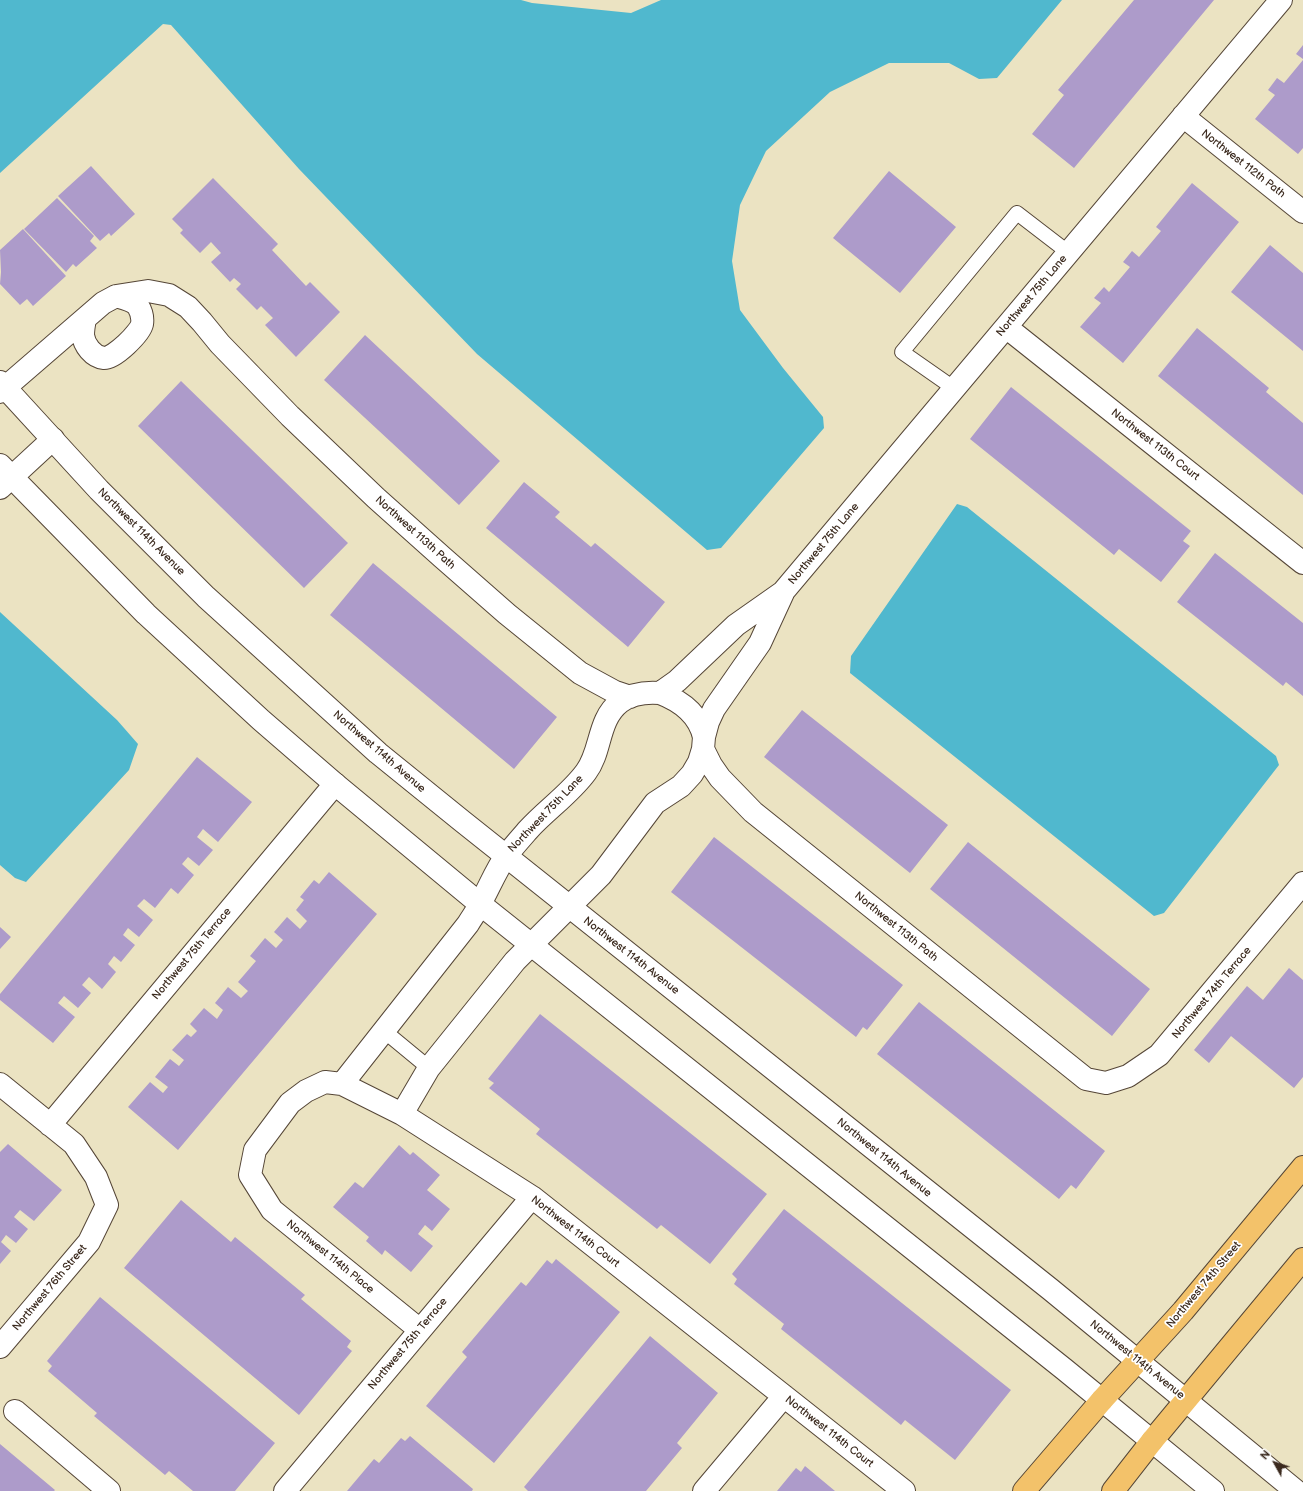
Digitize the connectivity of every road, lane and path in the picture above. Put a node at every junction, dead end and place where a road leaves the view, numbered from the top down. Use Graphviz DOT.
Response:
graph roads {
  1 [pos="1281,0"];
  2 [pos="1183,116"];
  3 [pos="1303,212"];
  4 [pos="1068,253"];
  5 [pos="116,296"];
  6 [pos="85,319"];
  7 [pos="1006,327"];
  8 [pos="2,387"];
  9 [pos="955,389"];
  10 [pos="53,439"];
  11 [pos="4,477"];
  12 [pos="1303,563"];
  13 [pos="783,592"];
  14 [pos="660,693"];
  15 [pos="630,697"];
  16 [pos="703,743"];
  17 [pos="335,784"];
  18 [pos="506,856"];
  19 [pos="1303,883"];
  20 [pos="480,904"];
  21 [pos="570,908"];
  22 [pos="531,944"];
  23 [pos="383,1030"];
  24 [pos="429,1068"];
  25 [pos="1106,1083"];
  26 [pos="0,1084"];
  27 [pos="342,1084"];
  28 [pos="402,1114"];
  29 [pos="50,1125"];
  30 [pos="1303,1166"];
  31 [pos="250,1175"];
  32 [pos="532,1197"];
  33 [pos="1303,1259"];
  34 [pos="420,1330"];
  35 [pos="0,1347"];
  36 [pos="1137,1360"];
  37 [pos="784,1396"];
  38 [pos="1102,1400"];
  39 [pos="1186,1400"];
  40 [pos="14,1412"];
  41 [pos="1152,1441"];
  42 [pos="109,1491"];
  43 [pos="285,1491"];
  44 [pos="704,1491"];
  45 [pos="904,1491"];
  46 [pos="1024,1491"];
  47 [pos="1112,1491"];
  48 [pos="1213,1491"];
  49 [pos="1296,1491"];
  1 -- 2 [label="street, Northwest 75th Lane"];
  2 -- 3 [label="street, Northwest 112th Path"];
  2 -- 4 [label="street, Northwest 75th Lane"];
  4 -- 7 [label="street, Northwest 75th Lane"];
  4 -- 9 [label="lane"];
  5 -- 6 [label="street"];
  5 -- 6 [label="street"];
  5 -- 15 [label="street, Northwest 113th Path"];
  6 -- 8 [label="street"];
  7 -- 9 [label="street, Northwest 75th Lane"];
  7 -- 12 [label="street, Northwest 113th Court"];
  8 -- 10 [label="street, Northwest 114th Avenue"];
  9 -- 13 [label="street, Northwest 75th Lane"];
  10 -- 11 [label="street"];
  10 -- 18 [label="street, Northwest 114th Avenue"];
  11 -- 17 [label="street"];
  13 -- 14 [label="street, Northwest 75th Lane"];
  13 -- 16 [label="street, Northwest 75th Lane"];
  14 -- 15 [label="street, Northwest 75th Lane"];
  14 -- 16 [label="street, Northwest 113th Path"];
  15 -- 18 [label="street, Northwest 75th Lane"];
  16 -- 21 [label="street, Northwest 75th Lane"];
  16 -- 25 [label="street, Northwest 113th Path"];
  17 -- 20 [label="street"];
  17 -- 29 [label="street, Northwest 75th Terrace"];
  18 -- 20 [label="street, Northwest 75th Lane"];
  18 -- 21 [label="street, Northwest 114th Avenue"];
  19 -- 25 [label="street, Northwest 74th Terrace"];
  20 -- 22 [label="street"];
  20 -- 23 [label="street, Northwest 75th Lane"];
  21 -- 22 [label="street, Northwest 75th Lane"];
  21 -- 36 [label="street, Northwest 114th Avenue"];
  22 -- 24 [label="street, Northwest 75th Lane"];
  22 -- 38 [label="street"];
  23 -- 24 [label="lane"];
  23 -- 27 [label="street, Northwest 75th Lane"];
  24 -- 28 [label="street, Northwest 75th Lane"];
  26 -- 29 [label="street"];
  27 -- 28 [label="street, Northwest 114th Court"];
  27 -- 31 [label="street, Northwest 114th Court"];
  28 -- 32 [label="street, Northwest 114th Court"];
  29 -- 35 [label="street, Northwest 76th Street"];
  30 -- 36 [label="main road, Northwest 74th Street"];
  31 -- 34 [label="street, Northwest 114th Place"];
  32 -- 34 [label="street, Northwest 75th Terrace"];
  32 -- 37 [label="street, Northwest 114th Court"];
  33 -- 39 [label="main road"];
  34 -- 43 [label="street, Northwest 75th Terrace"];
  36 -- 38 [label="main road, Northwest 74th Street"];
  36 -- 39 [label="street, Northwest 114th Avenue"];
  37 -- 44 [label="street"];
  37 -- 45 [label="street, Northwest 114th Court"];
  38 -- 41 [label="street"];
  38 -- 46 [label="main road, Northwest 74th Street"];
  39 -- 41 [label="main road"];
  39 -- 49 [label="street, Northwest 114th Avenue"];
  40 -- 42 [label="street"];
  41 -- 47 [label="main road"];
  41 -- 48 [label="street"];
}
